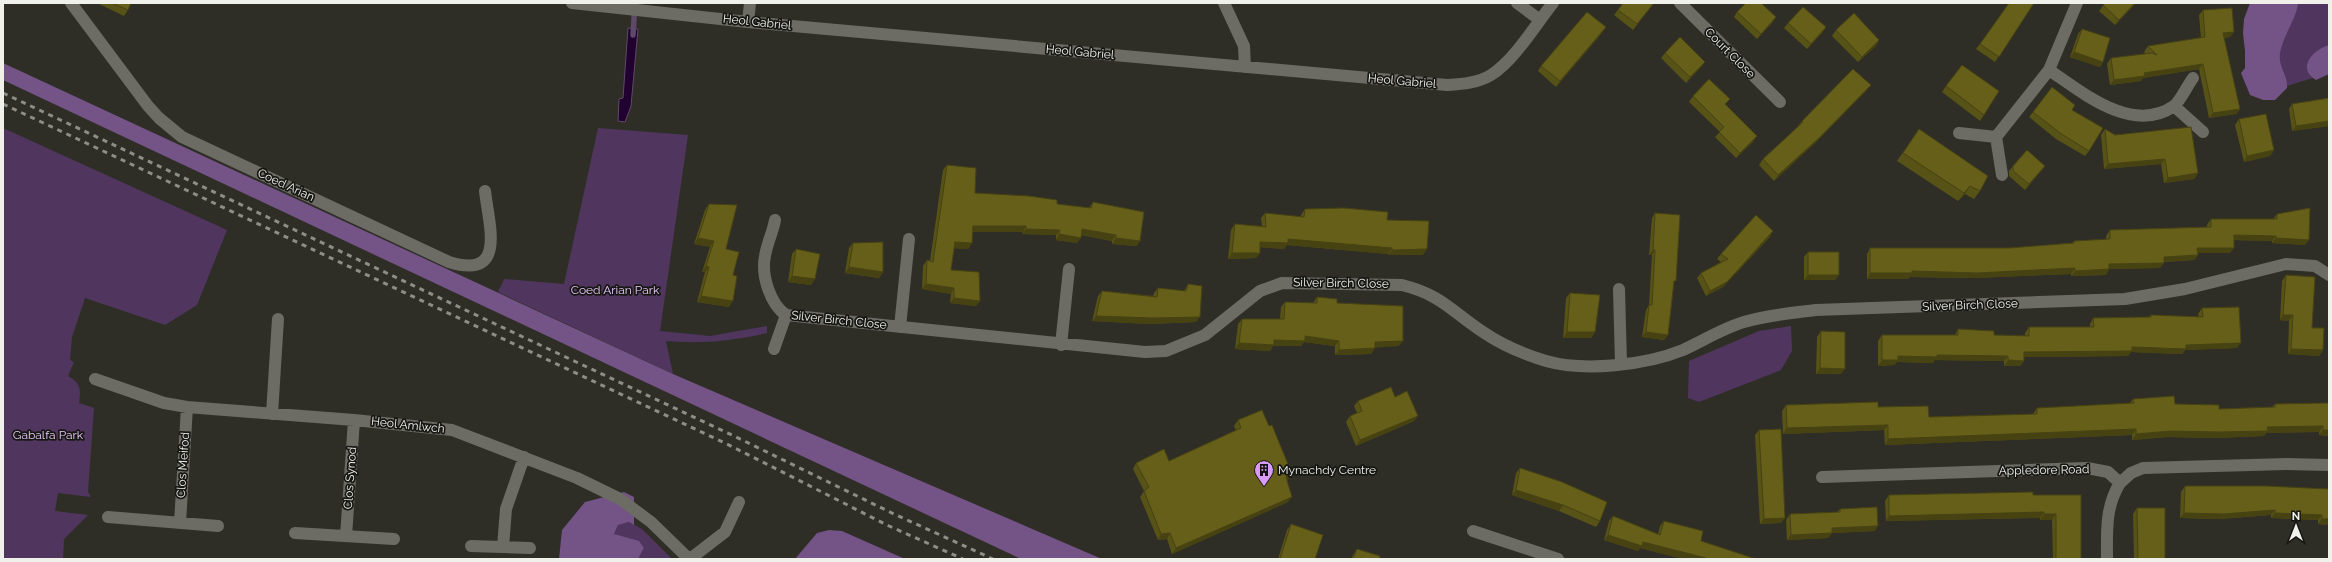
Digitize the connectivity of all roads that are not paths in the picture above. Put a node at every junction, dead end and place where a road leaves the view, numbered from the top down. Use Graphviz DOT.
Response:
graph roads {
  1 [pos="71,3"];
  2 [pos="572,3"];
  3 [pos="750,3"];
  4 [pos="1224,3"];
  5 [pos="1517,3"];
  6 [pos="1553,3"];
  7 [pos="1680,3"];
  8 [pos="2077,3"];
  9 [pos="1540,20"];
  10 [pos="748,22"];
  11 [pos="1245,67"];
  12 [pos="2049,70"];
  13 [pos="2193,78"];
  14 [pos="1780,102"];
  15 [pos="2174,106"];
  16 [pos="2203,132"];
  17 [pos="1959,133"];
  18 [pos="1996,137"];
  19 [pos="2002,175"];
  20 [pos="484,191"];
  21 [pos="775,220"];
  22 [pos="909,239"];
  23 [pos="1069,269"];
  24 [pos="2327,269"];
  25 [pos="1619,289"];
  26 [pos="786,315"];
  27 [pos="278,319"];
  28 [pos="900,327"];
  29 [pos="1061,345"];
  30 [pos="774,349"];
  31 [pos="1621,364"];
  32 [pos="95,379"];
  33 [pos="187,407"];
  34 [pos="272,414"];
  35 [pos="354,420"];
  36 [pos="524,457"];
  37 [pos="2329,465"];
  38 [pos="1822,476"];
  39 [pos="2120,483"];
  40 [pos="739,502"];
  41 [pos="108,517"];
  42 [pos="180,523"];
  43 [pos="218,526"];
  44 [pos="1473,531"];
  45 [pos="295,533"];
  46 [pos="346,536"];
  47 [pos="394,539"];
  48 [pos="471,546"];
  49 [pos="503,547"];
  50 [pos="530,548"];
  51 [pos="689,559"];
  52 [pos="1558,559"];
  53 [pos="2107,559"];
  1 -- 20 [label="street, Coed Arian"];
  2 -- 10 [label="street, Heol Gabriel"];
  3 -- 10 [label="street"];
  4 -- 11 [label="street"];
  5 -- 9 [label="street"];
  6 -- 9 [label="street, Heol Gabriel"];
  7 -- 14 [label="street, Court Close"];
  8 -- 12 [label="street"];
  9 -- 11 [label="street, Heol Gabriel"];
  10 -- 11 [label="street, Heol Gabriel"];
  12 -- 15 [label="street"];
  12 -- 18 [label="street"];
  13 -- 15 [label="street"];
  15 -- 16 [label="street"];
  17 -- 18 [label="street"];
  18 -- 19 [label="street"];
  21 -- 26 [label="street, Silver Birch Close"];
  22 -- 28 [label="street, Silver Birch Close"];
  23 -- 29 [label="street"];
  24 -- 31 [label="street, Silver Birch Close"];
  25 -- 31 [label="street"];
  26 -- 28 [label="street, Silver Birch Close"];
  26 -- 30 [label="street"];
  27 -- 34 [label="street"];
  28 -- 29 [label="street, Silver Birch Close"];
  29 -- 31 [label="street, Silver Birch Close"];
  32 -- 33 [label="street, Heol Amlwch"];
  33 -- 34 [label="street, Heol Amlwch"];
  33 -- 42 [label="street, Clos Meifod"];
  34 -- 35 [label="street, Heol Amlwch"];
  35 -- 36 [label="street, Heol Amlwch"];
  35 -- 46 [label="street, Clos Synod"];
  36 -- 49 [label="street"];
  36 -- 51 [label="street, Heol Amlwch"];
  37 -- 39 [label="street"];
  38 -- 39 [label="street, Appledore Road"];
  39 -- 53 [label="street"];
  40 -- 51 [label="street"];
  41 -- 42 [label="street"];
  42 -- 43 [label="street"];
  44 -- 52 [label="street"];
  45 -- 46 [label="street"];
  46 -- 47 [label="street"];
  48 -- 49 [label="street"];
  49 -- 50 [label="street"];
}
